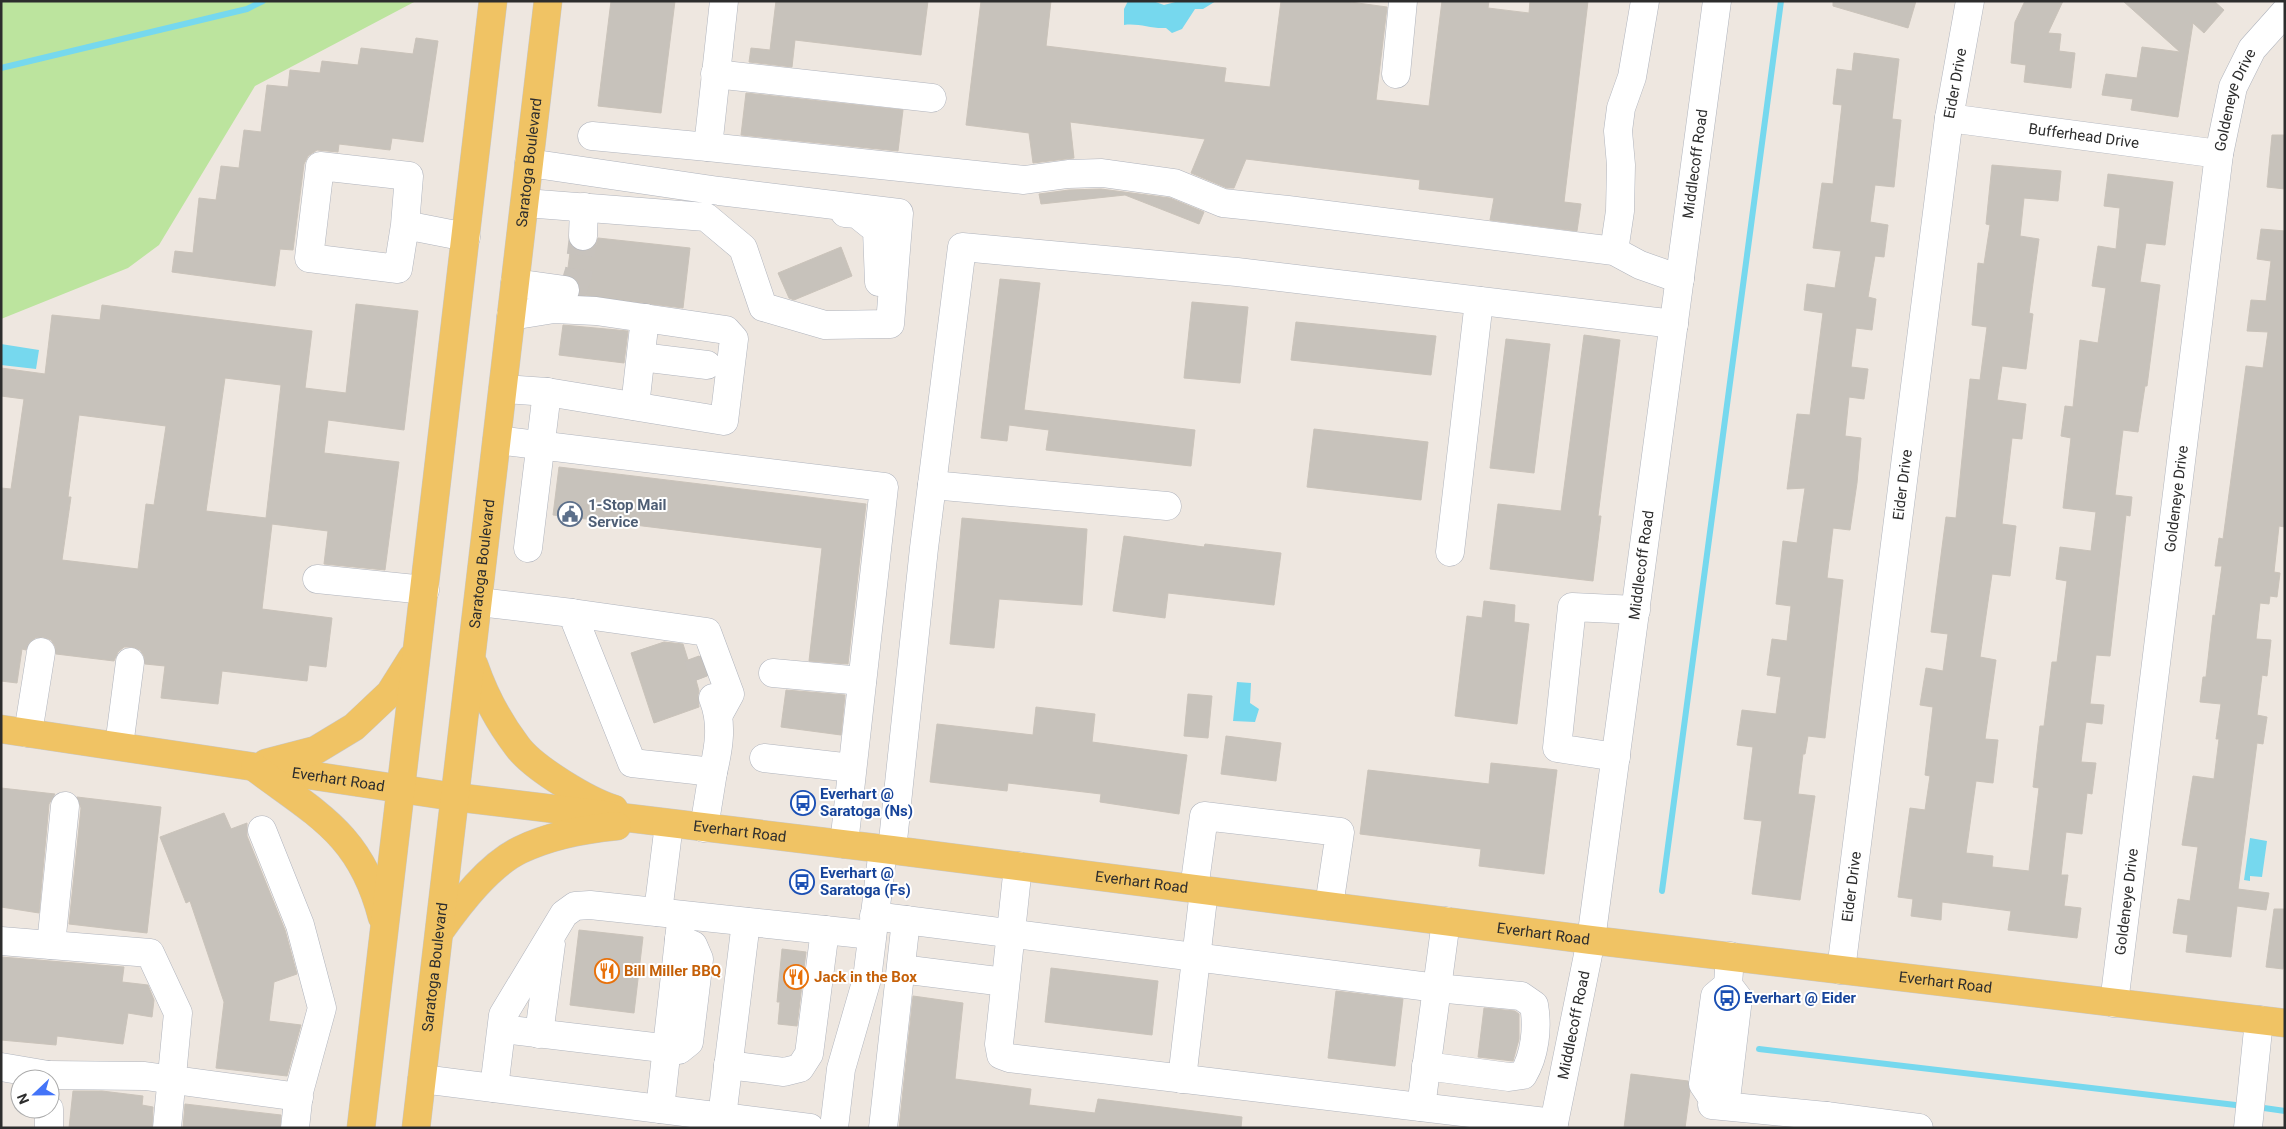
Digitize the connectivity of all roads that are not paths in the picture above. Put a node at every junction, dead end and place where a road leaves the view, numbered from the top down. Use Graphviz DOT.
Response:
graph roads {
  1 [pos="492,1"];
  2 [pos="548,1"];
  3 [pos="724,1"];
  4 [pos="1403,1"];
  5 [pos="1645,1"];
  6 [pos="1717,1"];
  7 [pos="1970,1"];
  8 [pos="2285,12"];
  9 [pos="715,74"];
  10 [pos="1396,74"];
  11 [pos="932,98"];
  12 [pos="1949,118"];
  13 [pos="592,136"];
  14 [pos="708,147"];
  15 [pos="2219,154"];
  16 [pos="530,162"];
  17 [pos="525,203"];
  18 [pos="584,207"];
  19 [pos="405,225"];
  20 [pos="582,236"];
  21 [pos="466,237"];
  22 [pos="1614,251"];
  23 [pos="1680,279"];
  24 [pos="516,283"];
  25 [pos="565,290"];
  26 [pos="1479,302"];
  27 [pos="511,316"];
  28 [pos="645,318"];
  29 [pos="1674,324"];
  30 [pos="641,357"];
  31 [pos="707,365"];
  32 [pos="503,389"];
  33 [pos="546,392"];
  34 [pos="635,406"];
  35 [pos="497,440"];
  36 [pos="542,447"];
  37 [pos="932,485"];
  38 [pos="1167,506"];
  39 [pos="528,548"];
  40 [pos="1450,552"];
  41 [pos="317,579"];
  42 [pos="425,590"];
  43 [pos="479,602"];
  44 [pos="1636,610"];
  45 [pos="572,613"];
  46 [pos="687,628"];
  47 [pos="416,651"];
  48 [pos="41,652"];
  49 [pos="472,660"];
  50 [pos="130,662"];
  51 [pos="773,673"];
  52 [pos="862,681"];
  53 [pos="719,714"];
  54 [pos="1,729"];
  55 [pos="28,733"];
  56 [pos="119,746"];
  57 [pos="1616,757"];
  58 [pos="764,758"];
  59 [pos="252,766"];
  60 [pos="852,768"];
  61 [pos="713,772"];
  62 [pos="400,788"];
  63 [pos="455,797"];
  64 [pos="64,806"];
  65 [pos="661,823"];
  66 [pos="704,828"];
  67 [pos="262,830"];
  68 [pos="844,844"];
  69 [pos="887,850"];
  70 [pos="1018,866"];
  71 [pos="1199,890"];
  72 [pos="1329,906"];
  73 [pos="906,920"];
  74 [pos="1446,921"];
  75 [pos="673,922"];
  76 [pos="746,922"];
  77 [pos="873,925"];
  78 [pos="385,927"];
  79 [pos="825,930"];
  80 [pos="439,932"];
  81 [pos="552,933"];
  82 [pos="1010,933"];
  83 [pos="1592,940"];
  84 [pos="1,941"];
  85 [pos="51,945"];
  86 [pos="1196,956"];
  87 [pos="1730,956"];
  88 [pos="901,969"];
  89 [pos="1841,970"];
  90 [pos="1005,982"];
  91 [pos="1437,988"];
  92 [pos="2114,1003"];
  93 [pos="2272,1022"];
  94 [pos="502,1029"];
  95 [pos="538,1034"];
  96 [pos="666,1050"];
  97 [pos="728,1065"];
  98 [pos="1426,1066"];
  99 [pos="60,1077"];
  100 [pos="422,1079"];
  101 [pos="1182,1079"];
  102 [pos="172,1080"];
  103 [pos="494,1088"];
  104 [pos="298,1097"];
  105 [pos="1421,1107"];
  106 [pos="660,1109"];
  107 [pos="1711,1111"];
  108 [pos="722,1117"];
  109 [pos="1822,1122"];
  110 [pos="1554,1125"];
  111 [pos="167,1128"];
  112 [pos="295,1128"];
  113 [pos="361,1128"];
  114 [pos="416,1128"];
  115 [pos="810,1128"];
  116 [pos="834,1128"];
  117 [pos="883,1128"];
  118 [pos="1919,1128"];
  119 [pos="2248,1128"];
  1 -- 21 [label="main road"];
  2 -- 16 [label="main road, Saratoga Boulevard"];
  3 -- 9 [label="street"];
  4 -- 10 [label="street"];
  5 -- 22 [label="street"];
  6 -- 23 [label="street, Middlecoff Road"];
  7 -- 12 [label="street, Eider Drive"];
  8 -- 15 [label="street, Goldeneye Drive"];
  9 -- 11 [label="street"];
  9 -- 14 [label="street"];
  12 -- 15 [label="street, Bufferhead Drive"];
  12 -- 89 [label="street, Eider Drive"];
  13 -- 14 [label="street"];
  14 -- 22 [label="street"];
  15 -- 92 [label="street, Goldeneye Drive"];
  16 -- 17 [label="main road, Saratoga Boulevard"];
  16 -- 18 [label="street"];
  17 -- 18 [label="street"];
  17 -- 24 [label="main road, Saratoga Boulevard"];
  18 -- 20 [label="street"];
  19 -- 19 [label="street"];
  19 -- 21 [label="street"];
  21 -- 42 [label="main road"];
  22 -- 23 [label="street"];
  23 -- 29 [label="street, Middlecoff Road"];
  24 -- 25 [label="street"];
  24 -- 27 [label="main road, Saratoga Boulevard"];
  26 -- 29 [label="street"];
  26 -- 37 [label="street"];
  26 -- 40 [label="street"];
  27 -- 28 [label="street"];
  27 -- 32 [label="main road, Saratoga Boulevard"];
  28 -- 30 [label="street"];
  28 -- 34 [label="street"];
  29 -- 44 [label="street, Middlecoff Road"];
  30 -- 31 [label="street"];
  30 -- 34 [label="street"];
  32 -- 33 [label="street"];
  32 -- 35 [label="main road, Saratoga Boulevard"];
  33 -- 34 [label="street"];
  33 -- 36 [label="street"];
  35 -- 36 [label="street"];
  35 -- 43 [label="main road, Saratoga Boulevard"];
  36 -- 39 [label="street"];
  36 -- 52 [label="street"];
  37 -- 38 [label="street"];
  37 -- 69 [label="street"];
  41 -- 42 [label="street"];
  42 -- 47 [label="main road"];
  43 -- 45 [label="street"];
  43 -- 49 [label="main road, Saratoga Boulevard"];
  44 -- 57 [label="street, Middlecoff Road"];
  44 -- 57 [label="street"];
  45 -- 46 [label="street"];
  45 -- 61 [label="street"];
  46 -- 53 [label="street"];
  46 -- 53 [label="street"];
  47 -- 59 [label="main road"];
  47 -- 62 [label="main road"];
  48 -- 55 [label="street"];
  49 -- 63 [label="main road, Saratoga Boulevard"];
  49 -- 65 [label="main road"];
  50 -- 56 [label="street"];
  51 -- 52 [label="street"];
  52 -- 60 [label="street"];
  53 -- 61 [label="street"];
  54 -- 55 [label="main road, Everhart Road"];
  55 -- 56 [label="main road, Everhart Road"];
  56 -- 59 [label="main road, Everhart Road"];
  57 -- 83 [label="street, Middlecoff Road"];
  58 -- 60 [label="street"];
  59 -- 62 [label="main road, Everhart Road"];
  59 -- 78 [label="main road"];
  60 -- 68 [label="street"];
  61 -- 66 [label="street"];
  62 -- 63 [label="main road, Everhart Road"];
  62 -- 78 [label="main road"];
  63 -- 65 [label="main road, Everhart Road"];
  63 -- 80 [label="main road, Saratoga Boulevard"];
  64 -- 85 [label="street"];
  65 -- 66 [label="main road, Everhart Road"];
  65 -- 75 [label="street"];
  65 -- 80 [label="main road"];
  66 -- 68 [label="main road, Everhart Road"];
  67 -- 104 [label="street"];
  68 -- 69 [label="main road, Everhart Road"];
  69 -- 70 [label="main road, Everhart Road"];
  69 -- 77 [label="street"];
  70 -- 71 [label="main road, Everhart Road"];
  70 -- 82 [label="street"];
  71 -- 72 [label="main road, Everhart Road"];
  71 -- 72 [label="street"];
  71 -- 86 [label="street"];
  72 -- 74 [label="main road, Everhart Road"];
  73 -- 77 [label="street"];
  73 -- 82 [label="street"];
  73 -- 88 [label="street"];
  74 -- 83 [label="main road, Everhart Road"];
  74 -- 91 [label="street"];
  75 -- 76 [label="street"];
  75 -- 81 [label="street"];
  75 -- 96 [label="street"];
  76 -- 79 [label="street"];
  76 -- 97 [label="street"];
  77 -- 79 [label="street"];
  77 -- 116 [label="street"];
  78 -- 113 [label="main road"];
  79 -- 97 [label="street"];
  80 -- 100 [label="main road, Saratoga Boulevard"];
  81 -- 94 [label="street"];
  81 -- 95 [label="street"];
  82 -- 86 [label="street"];
  82 -- 90 [label="street"];
  83 -- 87 [label="main road, Everhart Road"];
  83 -- 110 [label="street, Middlecoff Road"];
  84 -- 85 [label="street"];
  85 -- 102 [label="street"];
  86 -- 91 [label="street"];
  86 -- 101 [label="street"];
  87 -- 89 [label="main road, Everhart Road"];
  87 -- 107 [label="street"];
  88 -- 90 [label="street"];
  88 -- 117 [label="street"];
  89 -- 92 [label="main road, Everhart Road"];
  90 -- 101 [label="street"];
  91 -- 98 [label="street"];
  91 -- 98 [label="street"];
  92 -- 93 [label="main road, Everhart Road"];
  93 -- 119 [label="street"];
  94 -- 95 [label="street"];
  94 -- 103 [label="street"];
  95 -- 96 [label="street"];
  96 -- 106 [label="street"];
  97 -- 108 [label="street"];
  98 -- 105 [label="street"];
  99 -- 102 [label="street"];
  100 -- 103 [label="street"];
  100 -- 114 [label="main road, Saratoga Boulevard"];
  101 -- 105 [label="street"];
  102 -- 104 [label="street"];
  102 -- 111 [label="street"];
  103 -- 106 [label="street"];
  104 -- 112 [label="street"];
  105 -- 110 [label="street"];
  106 -- 108 [label="street"];
  107 -- 109 [label="street"];
  108 -- 115 [label="street"];
  109 -- 118 [label="street"];
}
